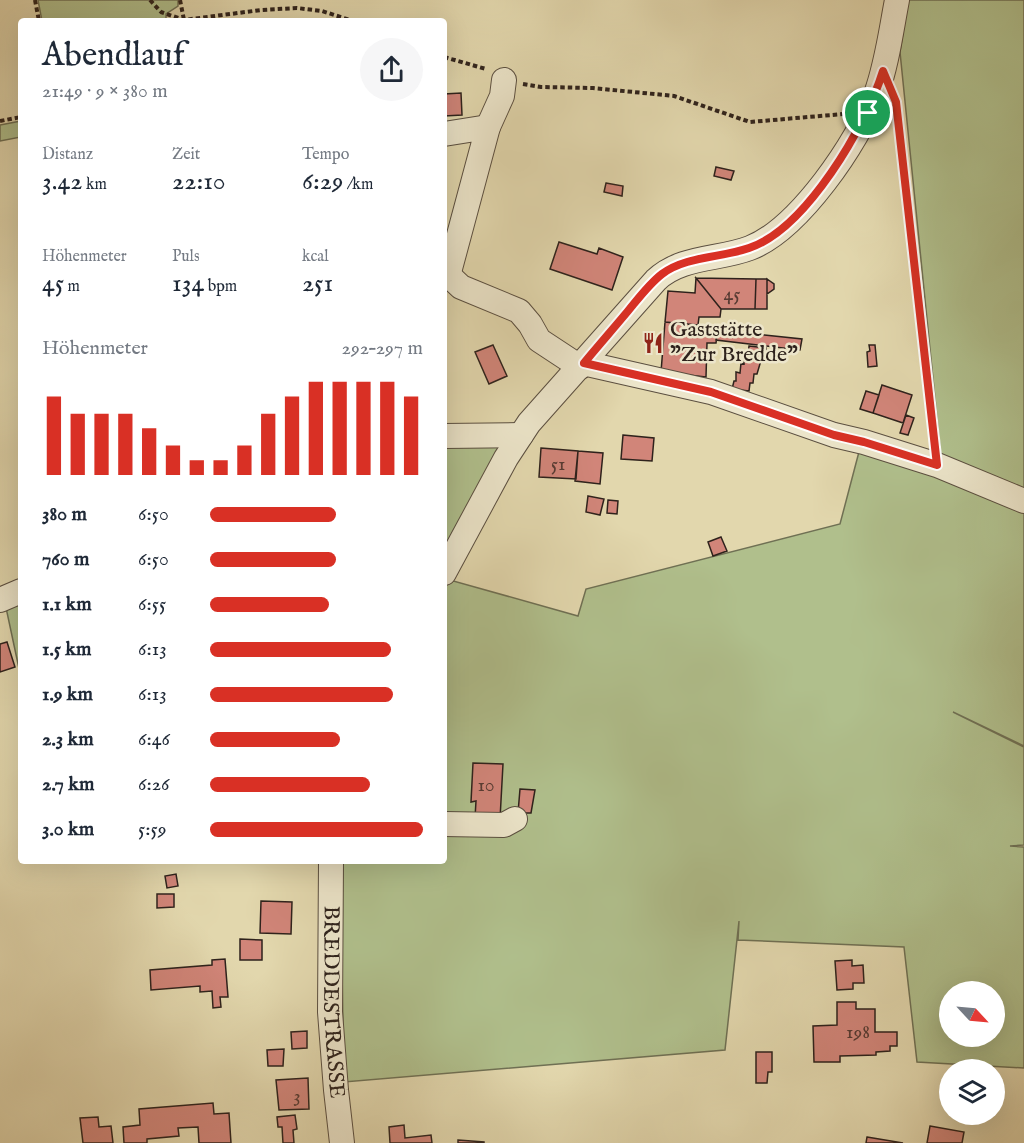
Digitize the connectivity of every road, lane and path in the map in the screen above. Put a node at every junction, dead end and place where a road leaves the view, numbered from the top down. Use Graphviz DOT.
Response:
graph roads {
  1 [pos="35,0"];
  2 [pos="150,0"];
  3 [pos="180,0"];
  4 [pos="897,0"];
  5 [pos="38,18"];
  6 [pos="178,18"];
  7 [pos="184,18"];
  8 [pos="199,18"];
  9 [pos="344,18"];
  10 [pos="447,58"];
  11 [pos="883,71"];
  12 [pos="504,80"];
  13 [pos="868,113"];
  14 [pos="18,118"];
  15 [pos="0,121"];
  16 [pos="488,127"];
  17 [pos="447,134"];
  18 [pos="447,270"];
  19 [pos="447,275"];
  20 [pos="582,365"];
  21 [pos="521,435"];
  22 [pos="447,436"];
  23 [pos="937,465"];
  24 [pos="1024,501"];
  25 [pos="447,567"];
  26 [pos="18,592"];
  27 [pos="0,600"];
  28 [pos="514,819"];
  29 [pos="447,824"];
  30 [pos="331,864"];
  31 [pos="342,1143"];
  1 -- 5 [label="path"];
  2 -- 6 [label="path"];
  3 -- 7 [label="path"];
  4 -- 11 [label="street"];
  8 -- 9 [label="path"];
  10 -- 12 [label="path"];
  11 -- 13 [label="street"];
  11 -- 23 [label="path"];
  12 -- 13 [label="path"];
  12 -- 16 [label="street"];
  13 -- 20 [label="street"];
  14 -- 15 [label="path"];
  16 -- 17 [label="street"];
  16 -- 18 [label="street"];
  19 -- 20 [label="street"];
  20 -- 21 [label="street"];
  20 -- 23 [label="street"];
  21 -- 22 [label="street"];
  21 -- 25 [label="street"];
  23 -- 24 [label="street"];
  26 -- 27 [label="street"];
  28 -- 29 [label="street"];
  30 -- 31 [label="street, BREDDESTRASSE"];
}
